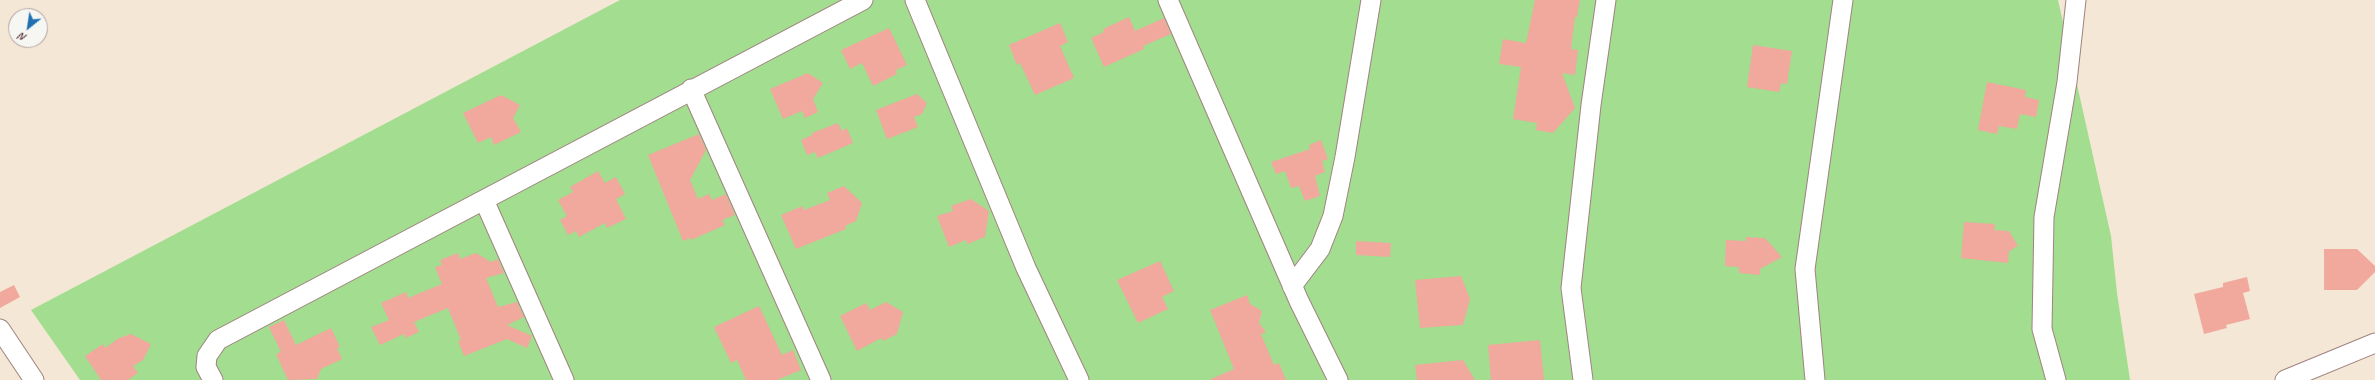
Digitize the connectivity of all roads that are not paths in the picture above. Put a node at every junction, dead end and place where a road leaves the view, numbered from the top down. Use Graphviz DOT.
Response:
graph roads {
  1 [pos="863,0"];
  2 [pos="915,0"];
  3 [pos="1168,0"];
  4 [pos="1371,0"];
  5 [pos="1606,0"];
  6 [pos="1843,0"];
  7 [pos="2076,0"];
  8 [pos="691,89"];
  9 [pos="484,200"];
  10 [pos="1292,286"];
  11 [pos="0,329"];
  12 [pos="2375,343"];
  13 [pos="34,380"];
  14 [pos="213,380"];
  15 [pos="564,380"];
  16 [pos="821,380"];
  17 [pos="1079,380"];
  18 [pos="1338,380"];
  19 [pos="1583,380"];
  20 [pos="1815,380"];
  21 [pos="2056,380"];
  22 [pos="2285,380"];
  1 -- 8 [label="street"];
  2 -- 17 [label="street"];
  3 -- 10 [label="street"];
  4 -- 10 [label="street"];
  5 -- 19 [label="street"];
  6 -- 20 [label="street"];
  7 -- 21 [label="street"];
  8 -- 9 [label="street"];
  8 -- 16 [label="street"];
  9 -- 14 [label="street"];
  9 -- 15 [label="street"];
  10 -- 18 [label="street"];
  11 -- 13 [label="street"];
  12 -- 22 [label="street"];
}
